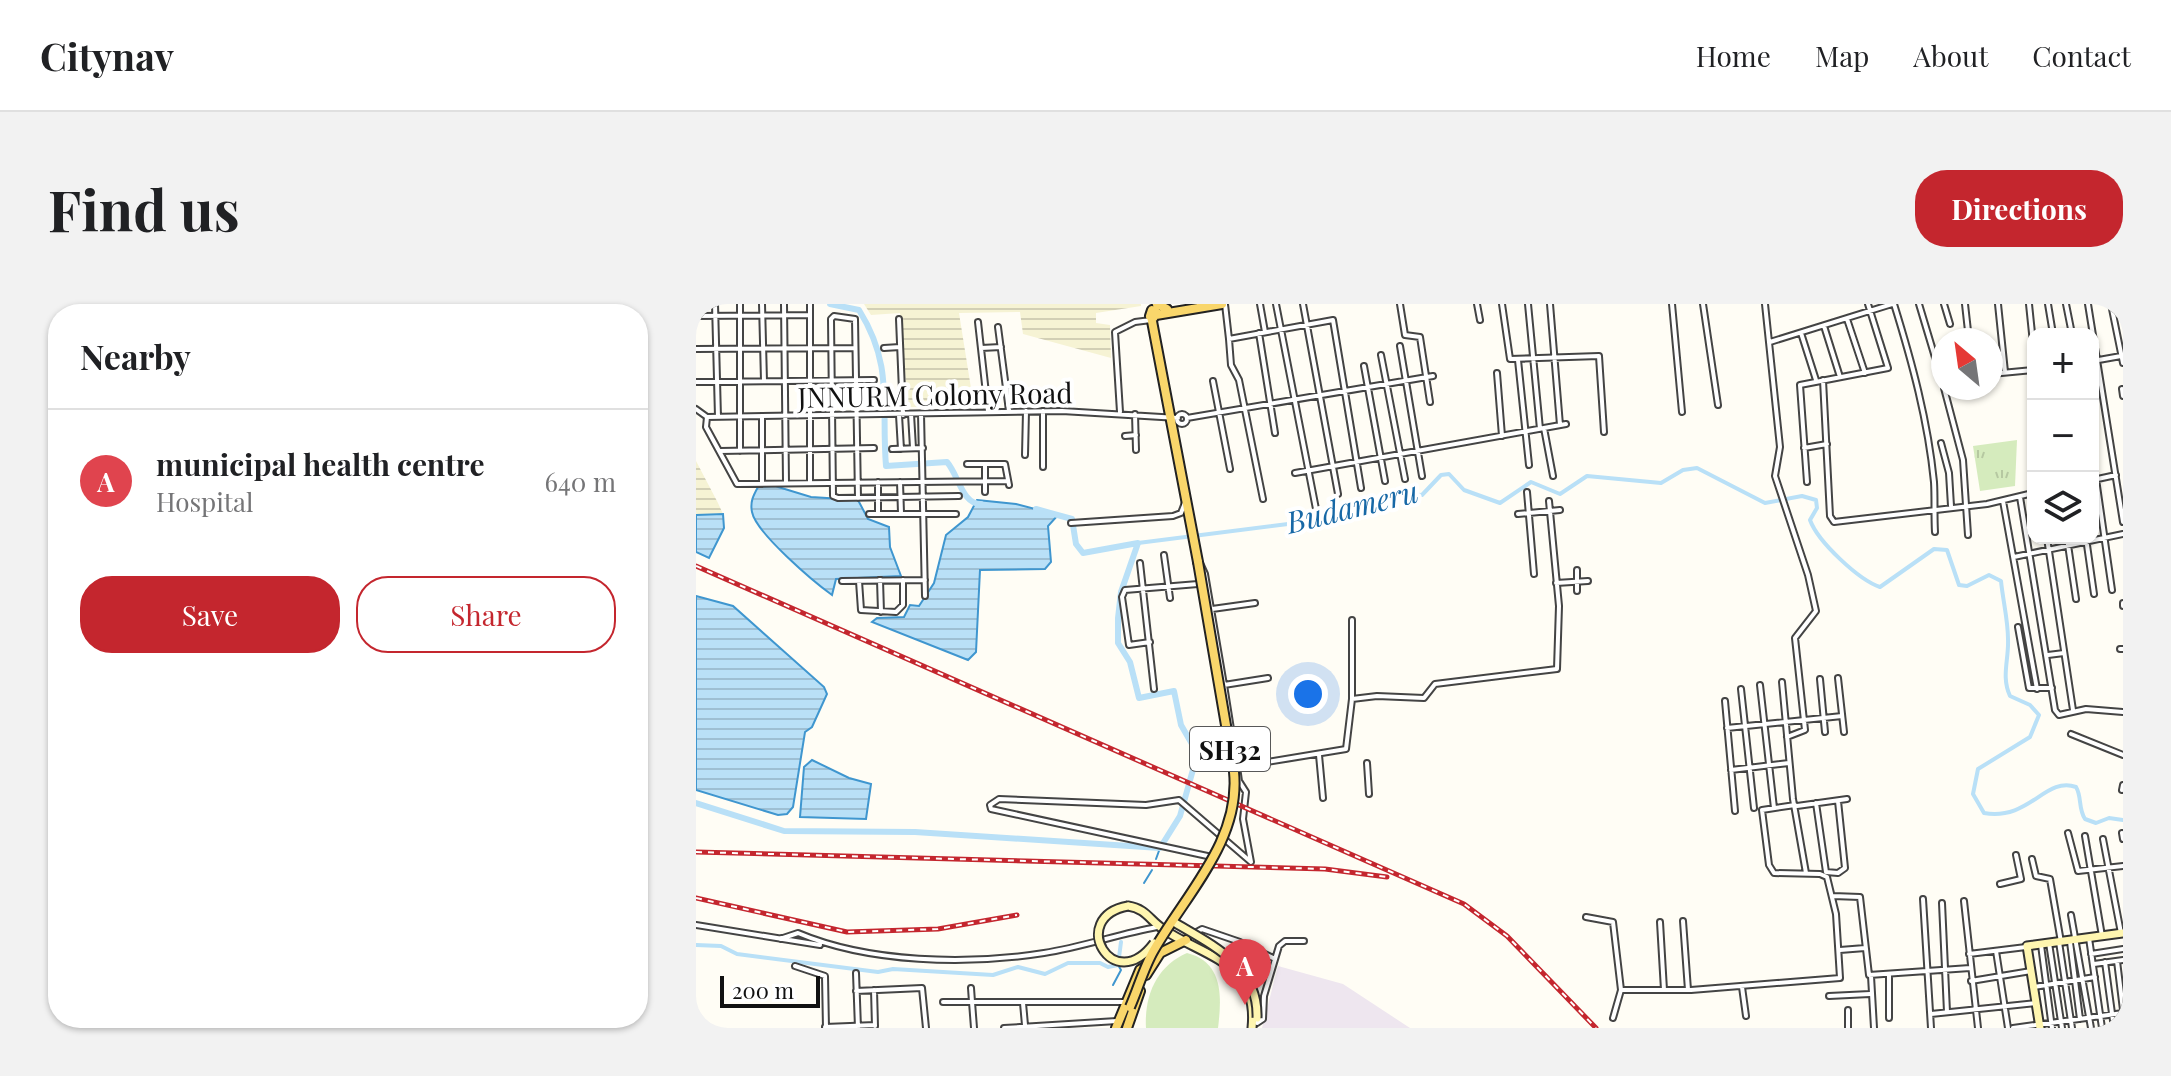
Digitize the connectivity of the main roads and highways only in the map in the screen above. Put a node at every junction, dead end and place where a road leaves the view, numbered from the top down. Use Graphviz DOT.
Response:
graph roads {
  1 [pos="1195,304"];
  2 [pos="1224,304"];
  3 [pos="1156,312"];
  4 [pos="1186,940"];
  5 [pos="1152,963"];
  6 [pos="1124,1026"];
  1 -- 3 [label="main road"];
  2 -- 3 [label="main road"];
  3 -- 6 [label="main road, SH32, bridge"];
  4 -- 5 [label="main road"];
  5 -- 6 [label="main road"];
  5 -- 6 [label="main road"];
}
